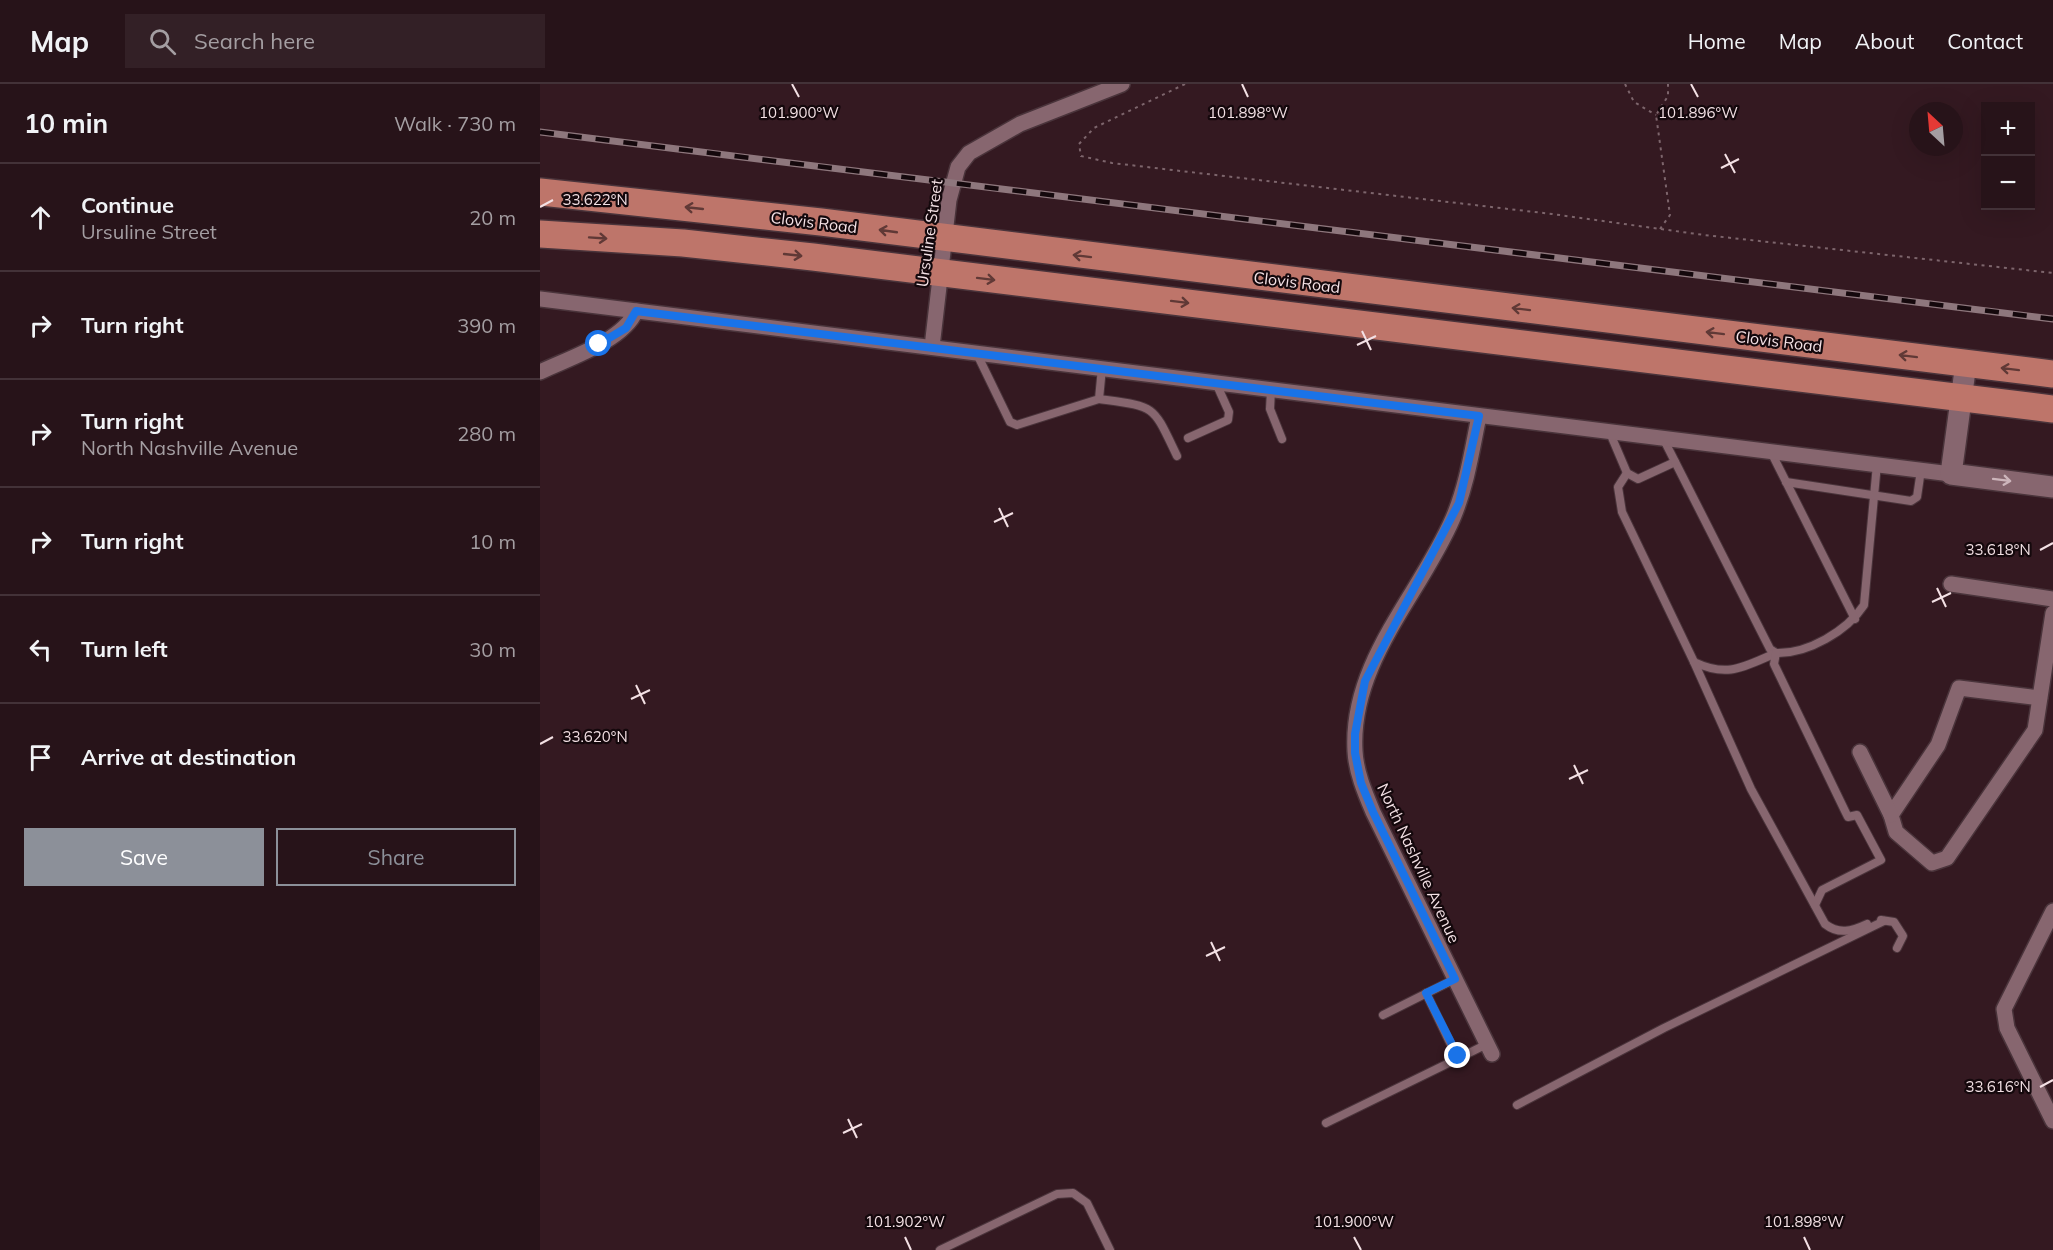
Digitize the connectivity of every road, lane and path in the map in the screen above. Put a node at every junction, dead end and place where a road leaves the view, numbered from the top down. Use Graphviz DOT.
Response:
graph roads {
  1 [pos="1122,84"];
  2 [pos="1185,84"];
  3 [pos="1625,84"];
  4 [pos="1668,84"];
  5 [pos="1656,114"];
  6 [pos="540,192"];
  7 [pos="1660,229"];
  8 [pos="540,234"];
  9 [pos="945,239"];
  10 [pos="940,273"];
  11 [pos="2053,273"];
  12 [pos="540,299"];
  13 [pos="636,311"];
  14 [pos="932,347"];
  15 [pos="977,353"];
  16 [pos="1966,363"];
  17 [pos="1102,368"];
  18 [pos="540,372"];
  19 [pos="2053,374"];
  20 [pos="1216,383"];
  21 [pos="1271,390"];
  22 [pos="1099,399"];
  23 [pos="1963,399"];
  24 [pos="2053,409"];
  25 [pos="1479,416"];
  26 [pos="1610,431"];
  27 [pos="1662,437"];
  28 [pos="1188,438"];
  29 [pos="1282,439"];
  30 [pos="1771,450"];
  31 [pos="1178,456"];
  32 [pos="1675,462"];
  33 [pos="1877,464"];
  34 [pos="1921,470"];
  35 [pos="1628,474"];
  36 [pos="1951,474"];
  37 [pos="1786,482"];
  38 [pos="2053,487"];
  39 [pos="1875,494"];
  40 [pos="1951,584"];
  41 [pos="2053,599"];
  42 [pos="2053,613"];
  43 [pos="1855,619"];
  44 [pos="1776,652"];
  45 [pos="1694,662"];
  46 [pos="2040,698"];
  47 [pos="1860,752"];
  48 [pos="1891,815"];
  49 [pos="1815,904"];
  50 [pos="2053,911"];
  51 [pos="1884,921"];
  52 [pos="1897,948"];
  53 [pos="1455,979"];
  54 [pos="1426,993"];
  55 [pos="1383,1015"];
  56 [pos="1490,1049"];
  57 [pos="1461,1057"];
  58 [pos="1517,1105"];
  59 [pos="2053,1121"];
  60 [pos="1326,1123"];
  61 [pos="940,1250"];
  62 [pos="1110,1250"];
  1 -- 9 [label="street, Ursuline Street"];
  2 -- 7 [label="path"];
  3 -- 5 [label="path"];
  4 -- 5 [label="path"];
  5 -- 7 [label="path"];
  9 -- 6 [label="highway, Clovis Road, one-way"];
  7 -- 11 [label="path"];
  8 -- 10 [label="highway, Clovis Road, one-way"];
  9 -- 10 [label="street, Ursuline Street"];
  16 -- 9 [label="highway, Clovis Road, one-way"];
  10 -- 14 [label="street, Ursuline Street"];
  10 -- 23 [label="highway, Clovis Road, one-way"];
  12 -- 13 [label="street"];
  13 -- 14 [label="street"];
  13 -- 18 [label="street"];
  14 -- 15 [label="street"];
  15 -- 17 [label="street"];
  15 -- 22 [label="lane"];
  19 -- 16 [label="highway, Clovis Road, one-way"];
  16 -- 23 [label="street"];
  17 -- 20 [label="street"];
  17 -- 22 [label="lane"];
  20 -- 21 [label="street"];
  20 -- 28 [label="lane"];
  21 -- 25 [label="street"];
  21 -- 29 [label="lane"];
  22 -- 31 [label="lane"];
  23 -- 24 [label="highway, Clovis Road"];
  23 -- 36 [label="street"];
  25 -- 26 [label="street"];
  25 -- 53 [label="street, North Nashville Avenue"];
  26 -- 27 [label="street"];
  26 -- 35 [label="lane"];
  27 -- 30 [label="street"];
  27 -- 32 [label="lane"];
  30 -- 33 [label="street"];
  30 -- 37 [label="lane"];
  32 -- 35 [label="lane"];
  32 -- 44 [label="lane"];
  33 -- 34 [label="street"];
  33 -- 39 [label="lane"];
  34 -- 36 [label="street"];
  34 -- 39 [label="lane"];
  35 -- 45 [label="lane"];
  36 -- 38 [label="street, one-way"];
  37 -- 39 [label="lane"];
  37 -- 43 [label="lane"];
  39 -- 43 [label="lane"];
  40 -- 41 [label="street"];
  42 -- 46 [label="street"];
  43 -- 44 [label="lane"];
  44 -- 45 [label="lane"];
  44 -- 49 [label="lane"];
  45 -- 49 [label="lane"];
  46 -- 48 [label="street"];
  46 -- 48 [label="street"];
  47 -- 48 [label="street"];
  49 -- 51 [label="lane"];
  50 -- 59 [label="street"];
  51 -- 52 [label="lane"];
  51 -- 58 [label="lane"];
  53 -- 54 [label="lane"];
  53 -- 56 [label="street, North Nashville Avenue"];
  54 -- 55 [label="lane"];
  54 -- 57 [label="lane"];
  56 -- 57 [label="lane"];
  57 -- 60 [label="lane"];
  61 -- 62 [label="lane"];
}
